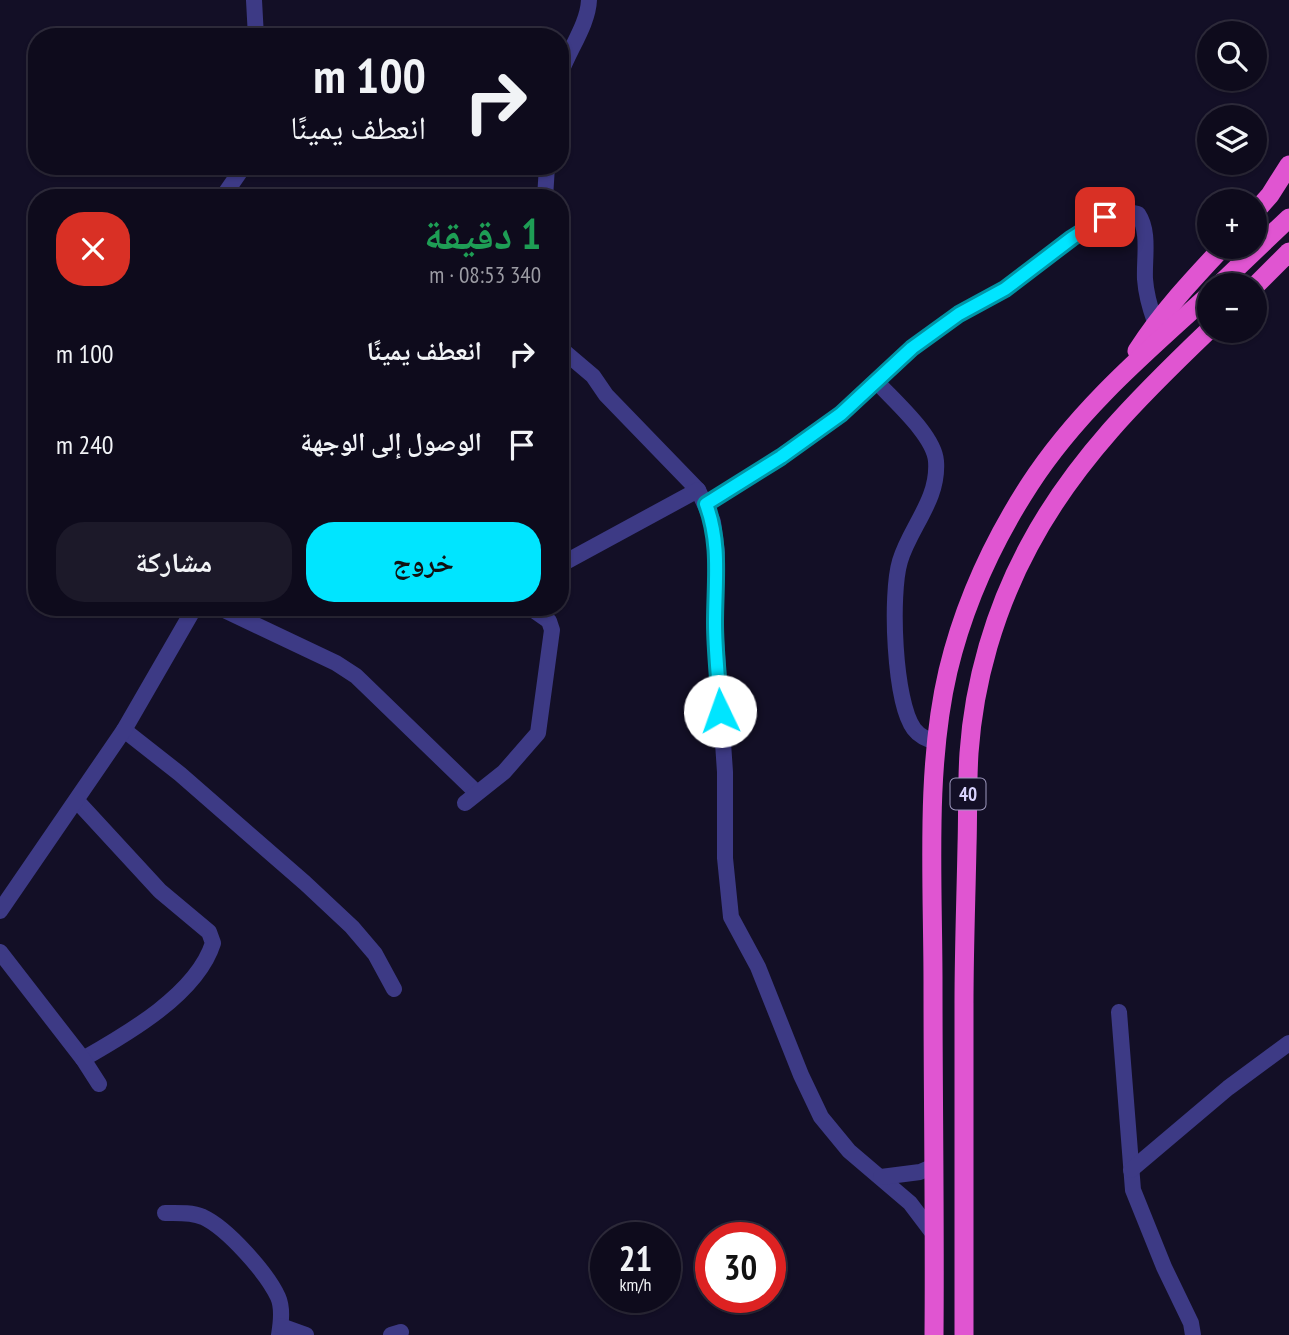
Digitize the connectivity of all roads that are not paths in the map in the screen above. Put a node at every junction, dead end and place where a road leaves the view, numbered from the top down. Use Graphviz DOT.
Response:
graph roads {
  1 [pos="254,0"];
  2 [pos="589,0"];
  3 [pos="256,28"];
  4 [pos="569,50"];
  5 [pos="1289,165"];
  6 [pos="1267,198"];
  7 [pos="1289,218"];
  8 [pos="1289,252"];
  9 [pos="1212,259"];
  10 [pos="1232,273"];
  11 [pos="1267,274"];
  12 [pos="1197,306"];
  13 [pos="1155,322"];
  14 [pos="1197,342"];
  15 [pos="569,356"];
  16 [pos="1123,374"];
  17 [pos="876,381"];
  18 [pos="702,497"];
  19 [pos="569,561"];
  20 [pos="190,616"];
  21 [pos="237,616"];
  22 [pos="542,616"];
  23 [pos="124,730"];
  24 [pos="937,742"];
  25 [pos="77,801"];
  26 [pos="0,911"];
  27 [pos="965,914"];
  28 [pos="932,916"];
  29 [pos="0,952"];
  30 [pos="394,989"];
  31 [pos="1119,1012"];
  32 [pos="1289,1043"];
  33 [pos="83,1059"];
  34 [pos="99,1084"];
  35 [pos="933,1166"];
  36 [pos="1131,1170"];
  37 [pos="881,1177"];
  38 [pos="164,1213"];
  39 [pos="935,1236"];
  40 [pos="280,1331"];
  41 [pos="306,1335"];
  42 [pos="934,1335"];
  43 [pos="964,1335"];
  44 [pos="1193,1335"];
  1 -- 3 [label="street"];
  2 -- 4 [label="street"];
  5 -- 6 [label="highway"];
  7 -- 10 [label="highway"];
  8 -- 11 [label="highway"];
  9 -- 13 [label="highway"];
  12 -- 16 [label="highway, 40"];
  13 -- 16 [label="highway"];
  13 -- 17 [label="street"];
  14 -- 27 [label="highway, 40"];
  15 -- 18 [label="street"];
  16 -- 24 [label="highway, 40"];
  17 -- 18 [label="street"];
  17 -- 24 [label="street"];
  18 -- 19 [label="street"];
  18 -- 37 [label="street"];
  20 -- 23 [label="street"];
  21 -- 22 [label="street"];
  23 -- 25 [label="street"];
  23 -- 30 [label="street"];
  24 -- 28 [label="highway, 40"];
  25 -- 26 [label="street"];
  25 -- 33 [label="street"];
  27 -- 28 [label="highway"];
  27 -- 43 [label="highway, 40"];
  28 -- 35 [label="highway, 40"];
  29 -- 33 [label="street"];
  31 -- 36 [label="street"];
  32 -- 36 [label="street"];
  33 -- 34 [label="street"];
  35 -- 37 [label="street"];
  35 -- 39 [label="highway, 40"];
  36 -- 44 [label="street"];
  37 -- 39 [label="street"];
  38 -- 40 [label="street"];
  39 -- 42 [label="highway, 40"];
  40 -- 41 [label="street"];
}
